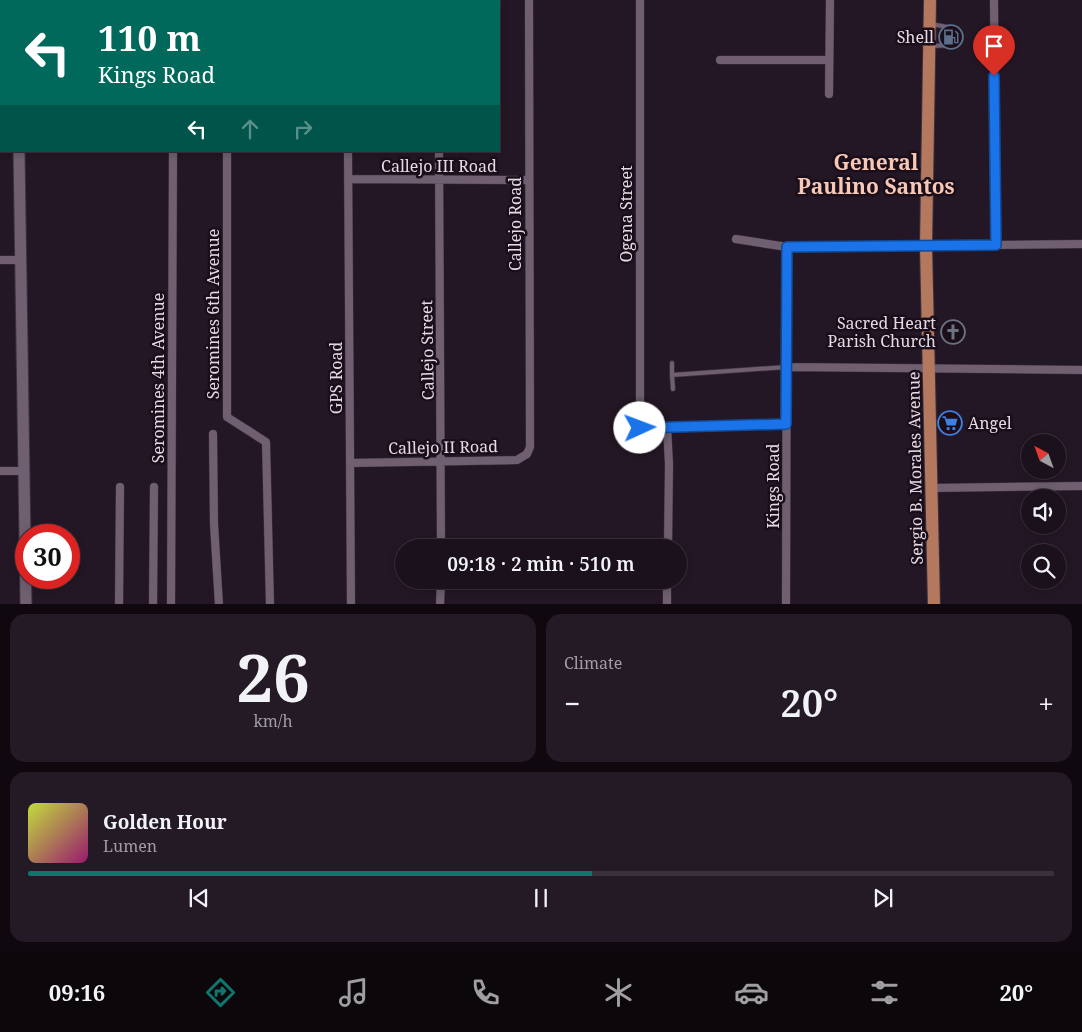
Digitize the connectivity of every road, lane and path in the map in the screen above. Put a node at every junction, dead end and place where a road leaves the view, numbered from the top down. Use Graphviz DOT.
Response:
graph roads {
  1 [pos="529,0"];
  2 [pos="640,0"];
  3 [pos="830,0"];
  4 [pos="930,0"];
  5 [pos="994,0"];
  6 [pos="930,24"];
  7 [pos="957,32"];
  8 [pos="957,42"];
  9 [pos="929,46"];
  10 [pos="720,60"];
  11 [pos="829,60"];
  12 [pos="829,94"];
  13 [pos="19,152"];
  14 [pos="173,152"];
  15 [pos="227,152"];
  16 [pos="348,152"];
  17 [pos="439,152"];
  18 [pos="348,179"];
  19 [pos="529,180"];
  20 [pos="439,181"];
  21 [pos="736,238"];
  22 [pos="1082,244"];
  23 [pos="996,245"];
  24 [pos="926,246"];
  25 [pos="787,247"];
  26 [pos="0,260"];
  27 [pos="20,260"];
  28 [pos="672,364"];
  29 [pos="787,367"];
  30 [pos="929,369"];
  31 [pos="1082,370"];
  32 [pos="672,375"];
  33 [pos="672,389"];
  34 [pos="786,424"];
  35 [pos="640,428"];
  36 [pos="667,428"];
  37 [pos="629,429"];
  38 [pos="213,434"];
  39 [pos="530,448"];
  40 [pos="442,460"];
  41 [pos="350,463"];
  42 [pos="0,471"];
  43 [pos="24,472"];
  44 [pos="154,486"];
  45 [pos="1082,486"];
  46 [pos="120,487"];
  47 [pos="931,488"];
  48 [pos="441,539"];
  49 [pos="668,539"];
  50 [pos="441,589"];
  51 [pos="667,589"];
  52 [pos="26,604"];
  53 [pos="119,604"];
  54 [pos="153,604"];
  55 [pos="171,604"];
  56 [pos="219,604"];
  57 [pos="270,604"];
  58 [pos="351,604"];
  59 [pos="440,604"];
  60 [pos="667,604"];
  61 [pos="786,604"];
  62 [pos="934,604"];
  1 -- 19 [label="street, Callejo Road"];
  2 -- 35 [label="street, Ogena Street"];
  3 -- 11 [label="street"];
  4 -- 6 [label="main road, Sergio B. Morales Avenue"];
  5 -- 23 [label="street"];
  6 -- 7 [label="lane"];
  6 -- 9 [label="main road, Sergio B. Morales Avenue"];
  8 -- 9 [label="lane"];
  9 -- 24 [label="main road, Sergio B. Morales Avenue"];
  10 -- 11 [label="street"];
  11 -- 12 [label="street"];
  13 -- 27 [label="street"];
  14 -- 55 [label="street, Seromines 4th Avenue"];
  15 -- 57 [label="street, Seromines 6th Avenue"];
  16 -- 18 [label="street, GPS Road"];
  17 -- 20 [label="street, Callejo Street"];
  18 -- 20 [label="street, Callejo III Road"];
  18 -- 41 [label="street, GPS Road"];
  19 -- 20 [label="street, Callejo III Road"];
  19 -- 39 [label="street, Callejo Road"];
  20 -- 40 [label="street, Callejo Street"];
  21 -- 25 [label="street"];
  22 -- 23 [label="street"];
  23 -- 24 [label="street"];
  24 -- 25 [label="street"];
  24 -- 30 [label="main road, Sergio B. Morales Avenue"];
  25 -- 29 [label="street, Kings Road"];
  26 -- 27 [label="street"];
  27 -- 43 [label="street"];
  28 -- 32 [label="lane"];
  29 -- 30 [label="street"];
  29 -- 32 [label="lane"];
  29 -- 34 [label="street, Kings Road"];
  30 -- 31 [label="street"];
  30 -- 47 [label="main road, Sergio B. Morales Avenue"];
  32 -- 33 [label="lane"];
  34 -- 36 [label="street"];
  34 -- 61 [label="street, Kings Road"];
  35 -- 36 [label="street"];
  35 -- 37 [label="street"];
  36 -- 49 [label="street"];
  38 -- 56 [label="street"];
  39 -- 40 [label="street, Callejo II Road"];
  40 -- 41 [label="street, Callejo II Road"];
  40 -- 48 [label="street, Callejo Street"];
  41 -- 58 [label="street, GPS Road"];
  42 -- 43 [label="street"];
  43 -- 52 [label="street"];
  44 -- 54 [label="street"];
  45 -- 47 [label="street"];
  46 -- 53 [label="street"];
  47 -- 62 [label="main road, Sergio B. Morales Avenue"];
  50 -- 59 [label="street"];
  51 -- 60 [label="street"];
}
